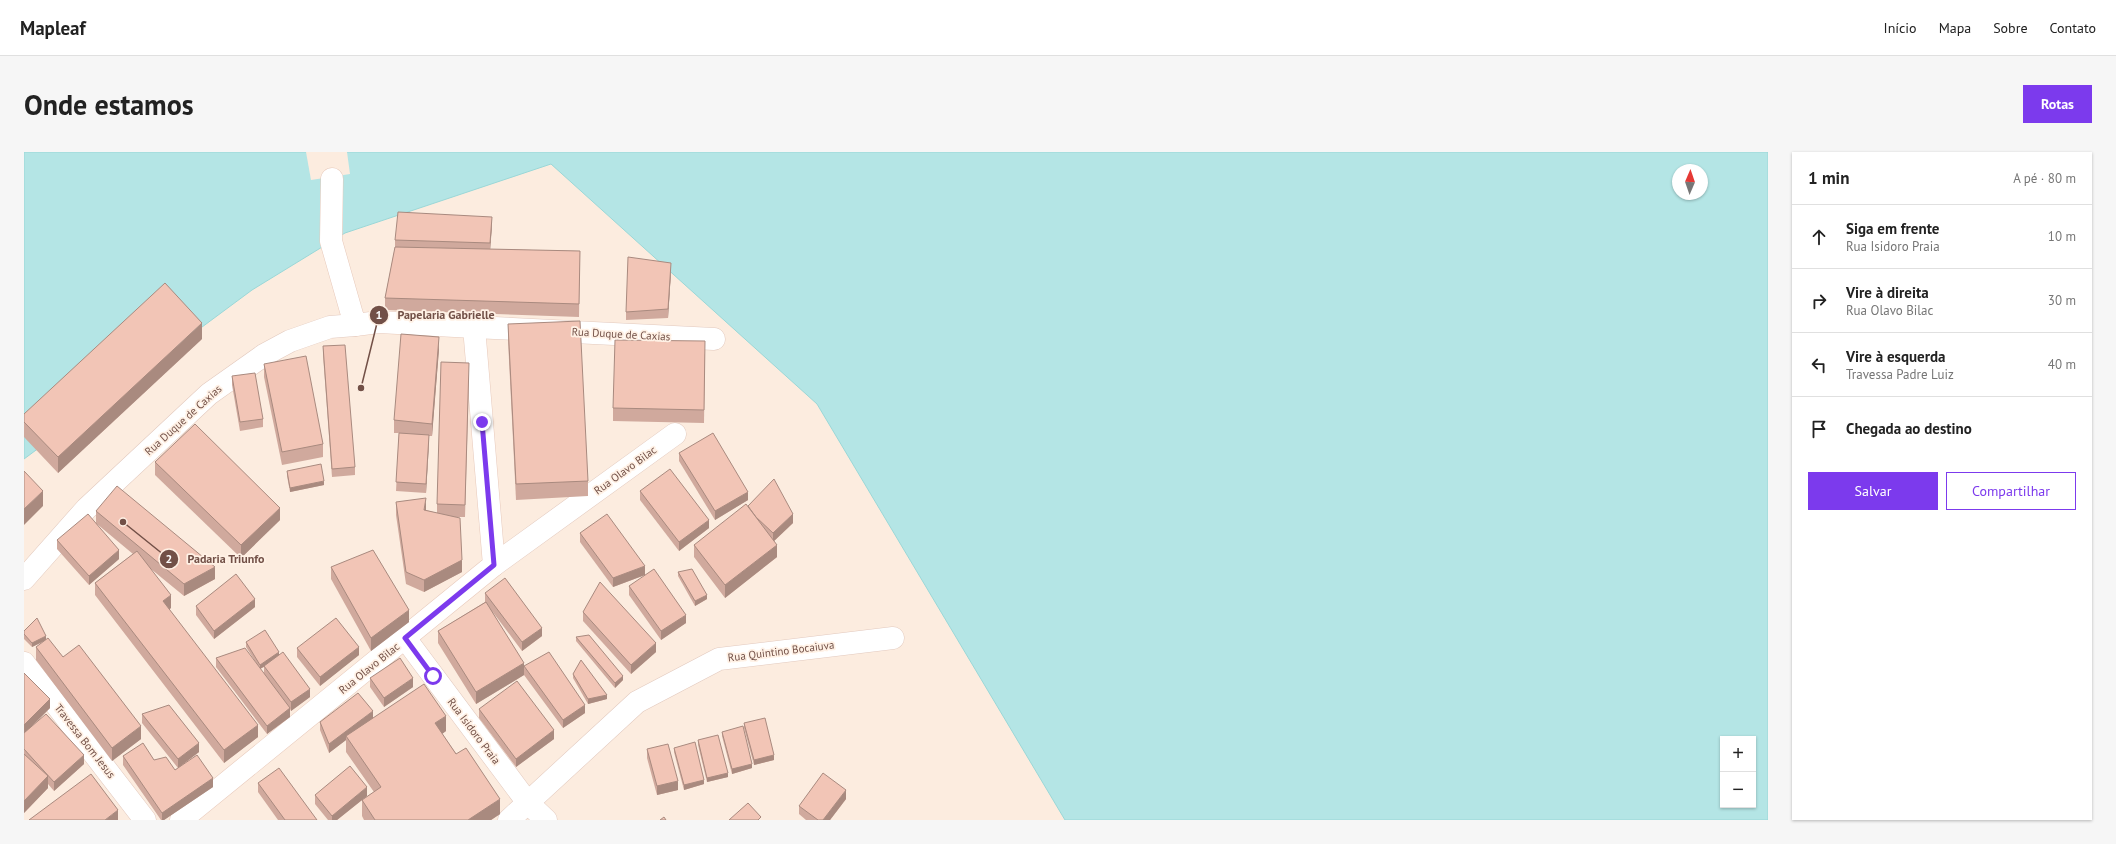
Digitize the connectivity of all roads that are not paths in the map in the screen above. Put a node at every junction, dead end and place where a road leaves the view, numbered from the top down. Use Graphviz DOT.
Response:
graph roads {
  1 [pos="332,179"];
  2 [pos="355,325"];
  3 [pos="474,327"];
  4 [pos="714,339"];
  5 [pos="675,434"];
  6 [pos="494,565"];
  7 [pos="24,579"];
  8 [pos="405,638"];
  9 [pos="893,638"];
  10 [pos="24,663"];
  11 [pos="528,803"];
  12 [pos="145,820"];
  13 [pos="181,820"];
  14 [pos="509,820"];
  15 [pos="546,820"];
  1 -- 2 [label="street"];
  2 -- 3 [label="street, Rua Duque de Caxias"];
  2 -- 7 [label="street, Rua Duque de Caxias"];
  3 -- 4 [label="street, Rua Duque de Caxias"];
  3 -- 6 [label="street"];
  5 -- 6 [label="street, Rua Olavo Bilac"];
  6 -- 8 [label="street, Rua Olavo Bilac"];
  8 -- 11 [label="street, Rua Isidoro Praia"];
  8 -- 13 [label="street, Rua Olavo Bilac"];
  9 -- 11 [label="street, Rua Quintino Bocaiuva"];
  10 -- 12 [label="street, Travessa Bom Jesus"];
  11 -- 14 [label="street, Rua Quintino Bocaiuva"];
  11 -- 15 [label="street, Rua Isidoro Praia"];
}
